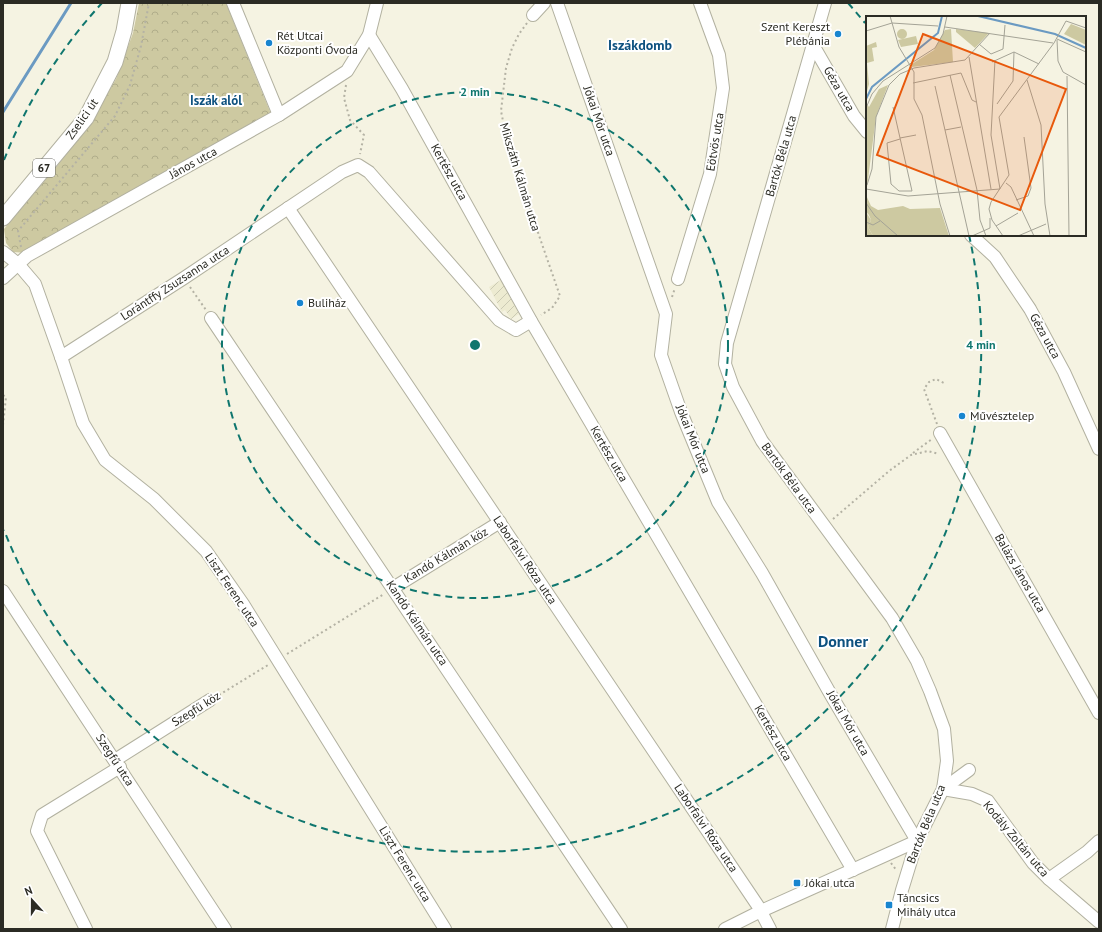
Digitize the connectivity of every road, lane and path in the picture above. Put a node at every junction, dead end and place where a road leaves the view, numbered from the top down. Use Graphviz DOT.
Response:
graph roads {
  1 [pos="129,3"];
  2 [pos="233,3"];
  3 [pos="377,3"];
  4 [pos="544,3"];
  5 [pos="557,3"];
  6 [pos="700,3"];
  7 [pos="825,3"];
  8 [pos="533,15"];
  9 [pos="369,35"];
  10 [pos="813,45"];
  11 [pos="347,71"];
  12 [pos="279,116"];
  13 [pos="866,131"];
  14 [pos="358,165"];
  15 [pos="288,208"];
  16 [pos="3,218"];
  17 [pos="972,236"];
  18 [pos="3,252"];
  19 [pos="18,264"];
  20 [pos="3,278"];
  21 [pos="184,278"];
  22 [pos="678,280"];
  23 [pos="211,318"];
  24 [pos="531,321"];
  25 [pos="61,357"];
  26 [pos="946,384"];
  27 [pos="3,394"];
  28 [pos="3,426"];
  29 [pos="940,433"];
  30 [pos="1099,449"];
  31 [pos="940,454"];
  32 [pos="911,455"];
  33 [pos="500,522"];
  34 [pos="824,526"];
  35 [pos="393,588"];
  36 [pos="3,591"];
  37 [pos="277,660"];
  38 [pos="210,700"];
  39 [pos="1099,712"];
  40 [pos="117,764"];
  41 [pos="969,770"];
  42 [pos="943,789"];
  43 [pos="917,841"];
  44 [pos="1099,841"];
  45 [pos="888,858"];
  46 [pos="853,870"];
  47 [pos="899,873"];
  48 [pos="1049,879"];
  49 [pos="762,911"];
  50 [pos="1099,922"];
  51 [pos="86,929"];
  52 [pos="226,929"];
  53 [pos="445,929"];
  54 [pos="621,929"];
  55 [pos="725,929"];
  56 [pos="770,929"];
  57 [pos="892,929"];
  1 -- 16 [label="main road, Zselici út / 67"];
  2 -- 12 [label="street"];
  3 -- 9 [label="street, János utca"];
  4 -- 8 [label="street"];
  5 -- 43 [label="street, Jókai Mór utca"];
  6 -- 22 [label="street, Eötvös utca"];
  7 -- 10 [label="street, Bartók Béla utca"];
  8 -- 24 [label="path, Mikszáth Kálmán utca"];
  9 -- 11 [label="street, János utca"];
  9 -- 24 [label="street, Kertész utca"];
  10 -- 13 [label="street, Géza utca"];
  10 -- 34 [label="street, Bartók Béla utca"];
  11 -- 12 [label="street, János utca"];
  11 -- 14 [label="path"];
  12 -- 19 [label="street, János utca"];
  14 -- 15 [label="street, Lorántffy Zsuzsanna utca"];
  14 -- 24 [label="street"];
  15 -- 21 [label="street, Lorántffy Zsuzsanna utca"];
  15 -- 33 [label="street, Laborfalvi Róza utca"];
  17 -- 30 [label="street, Géza utca"];
  18 -- 19 [label="street"];
  19 -- 20 [label="street, János utca"];
  19 -- 25 [label="street, Liszt Ferenc utca"];
  21 -- 23 [label="path"];
  21 -- 25 [label="street, Lorántffy Zsuzsanna utca"];
  23 -- 35 [label="street, Kandó Kálmán utca"];
  24 -- 46 [label="street, Kertész utca"];
  25 -- 37 [label="street, Liszt Ferenc utca"];
  26 -- 29 [label="path"];
  27 -- 28 [label="path"];
  29 -- 32 [label="path"];
  29 -- 39 [label="street, Balázs János utca"];
  31 -- 32 [label="path"];
  32 -- 34 [label="path"];
  33 -- 35 [label="street, Kandó Kálmán köz"];
  33 -- 49 [label="street, Laborfalvi Róza utca"];
  34 -- 42 [label="street, Bartók Béla utca"];
  35 -- 37 [label="path, Szegfű köz"];
  35 -- 54 [label="street, Kandó Kálmán utca"];
  36 -- 40 [label="street, Szegfű utca"];
  37 -- 38 [label="path, Szegfű köz"];
  37 -- 53 [label="street, Liszt Ferenc utca"];
  38 -- 40 [label="street, Szegfű köz"];
  40 -- 51 [label="street, Szegfű köz"];
  40 -- 52 [label="street, Szegfű utca"];
  41 -- 42 [label="street"];
  42 -- 43 [label="street, Bartók Béla utca"];
  42 -- 48 [label="street, Kodály Zoltán utca"];
  43 -- 46 [label="street"];
  43 -- 57 [label="street, Bartók Béla utca"];
  44 -- 48 [label="street"];
  45 -- 47 [label="path"];
  46 -- 49 [label="street"];
  48 -- 50 [label="street, Kodály Zoltán utca"];
  49 -- 55 [label="street"];
  49 -- 56 [label="street, Laborfalvi Róza utca"];
}
